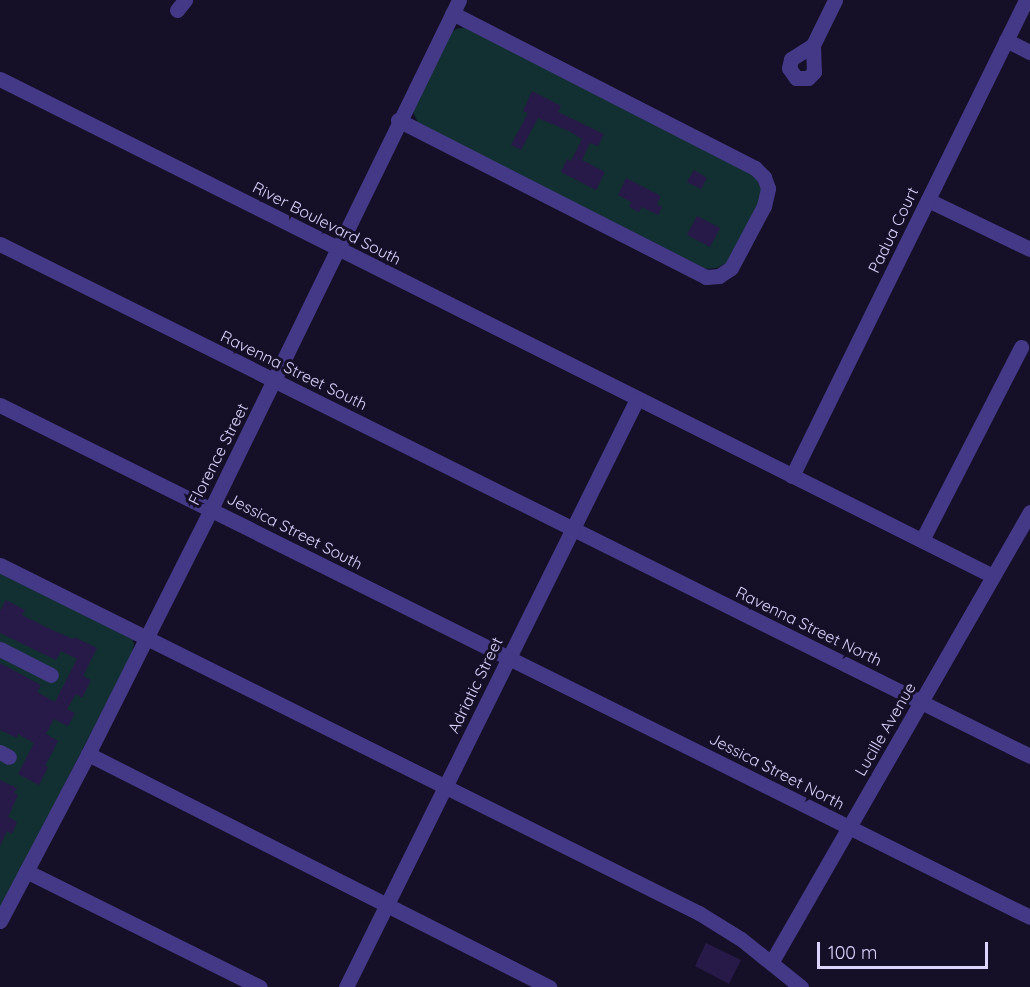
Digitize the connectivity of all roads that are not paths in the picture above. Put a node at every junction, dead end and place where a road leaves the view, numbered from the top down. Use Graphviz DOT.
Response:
graph roads {
  1 [pos="835,0"];
  2 [pos="1026,0"];
  3 [pos="455,6"];
  4 [pos="1006,40"];
  5 [pos="813,45"];
  6 [pos="1030,52"];
  7 [pos="0,79"];
  8 [pos="399,120"];
  9 [pos="928,200"];
  10 [pos="0,244"];
  11 [pos="1030,249"];
  12 [pos="339,250"];
  13 [pos="1021,347"];
  14 [pos="274,381"];
  15 [pos="637,399"];
  16 [pos="0,405"];
  17 [pos="792,476"];
  18 [pos="211,509"];
  19 [pos="1030,512"];
  20 [pos="572,529"];
  21 [pos="922,540"];
  22 [pos="0,565"];
  23 [pos="993,576"];
  24 [pos="144,637"];
  25 [pos="0,649"];
  26 [pos="509,657"];
  27 [pos="51,675"];
  28 [pos="922,702"];
  29 [pos="88,754"];
  30 [pos="1030,756"];
  31 [pos="445,785"];
  32 [pos="850,828"];
  33 [pos="26,871"];
  34 [pos="388,904"];
  35 [pos="1030,917"];
  36 [pos="0,921"];
  37 [pos="771,963"];
  38 [pos="260,987"];
  39 [pos="346,987"];
  40 [pos="549,987"];
  41 [pos="801,987"];
  1 -- 5 [label="street"];
  2 -- 4 [label="street, Padua Court"];
  3 -- 8 [label="street, Florence Street"];
  3 -- 8 [label="street"];
  4 -- 6 [label="street"];
  4 -- 9 [label="street, Padua Court"];
  7 -- 12 [label="street, River Boulevard South"];
  8 -- 12 [label="street, Florence Street"];
  9 -- 11 [label="street"];
  9 -- 17 [label="street, Padua Court"];
  10 -- 14 [label="street, Ravenna Street South"];
  12 -- 14 [label="street, Florence Street"];
  12 -- 15 [label="street, River Boulevard South"];
  13 -- 21 [label="street"];
  14 -- 18 [label="street, Florence Street"];
  14 -- 20 [label="street, Ravenna Street South"];
  15 -- 17 [label="street, River Boulevard South"];
  15 -- 20 [label="street, Adriatic Street"];
  16 -- 18 [label="street, Jessica Street South"];
  17 -- 21 [label="street, River Boulevard South"];
  18 -- 24 [label="street, Florence Street"];
  18 -- 26 [label="street, Jessica Street South"];
  19 -- 23 [label="street, Lucille Avenue"];
  20 -- 26 [label="street, Adriatic Street"];
  20 -- 28 [label="street, Ravenna Street North"];
  21 -- 23 [label="street, River Boulevard South"];
  22 -- 24 [label="street"];
  23 -- 28 [label="street, Lucille Avenue"];
  24 -- 29 [label="street, Florence Street"];
  24 -- 31 [label="street"];
  25 -- 27 [label="street"];
  26 -- 31 [label="street, Adriatic Street"];
  26 -- 32 [label="street, Jessica Street North"];
  28 -- 30 [label="street, Ravenna Street North"];
  28 -- 32 [label="street, Lucille Avenue"];
  29 -- 33 [label="street, Florence Street"];
  29 -- 34 [label="street"];
  31 -- 34 [label="street, Adriatic Street"];
  31 -- 37 [label="street"];
  32 -- 35 [label="street, Jessica Street North"];
  32 -- 37 [label="street, Lucille Avenue"];
  33 -- 36 [label="street, Florence Street"];
  33 -- 38 [label="street"];
  34 -- 39 [label="street, Adriatic Street"];
  34 -- 40 [label="street"];
  37 -- 41 [label="street"];
}
